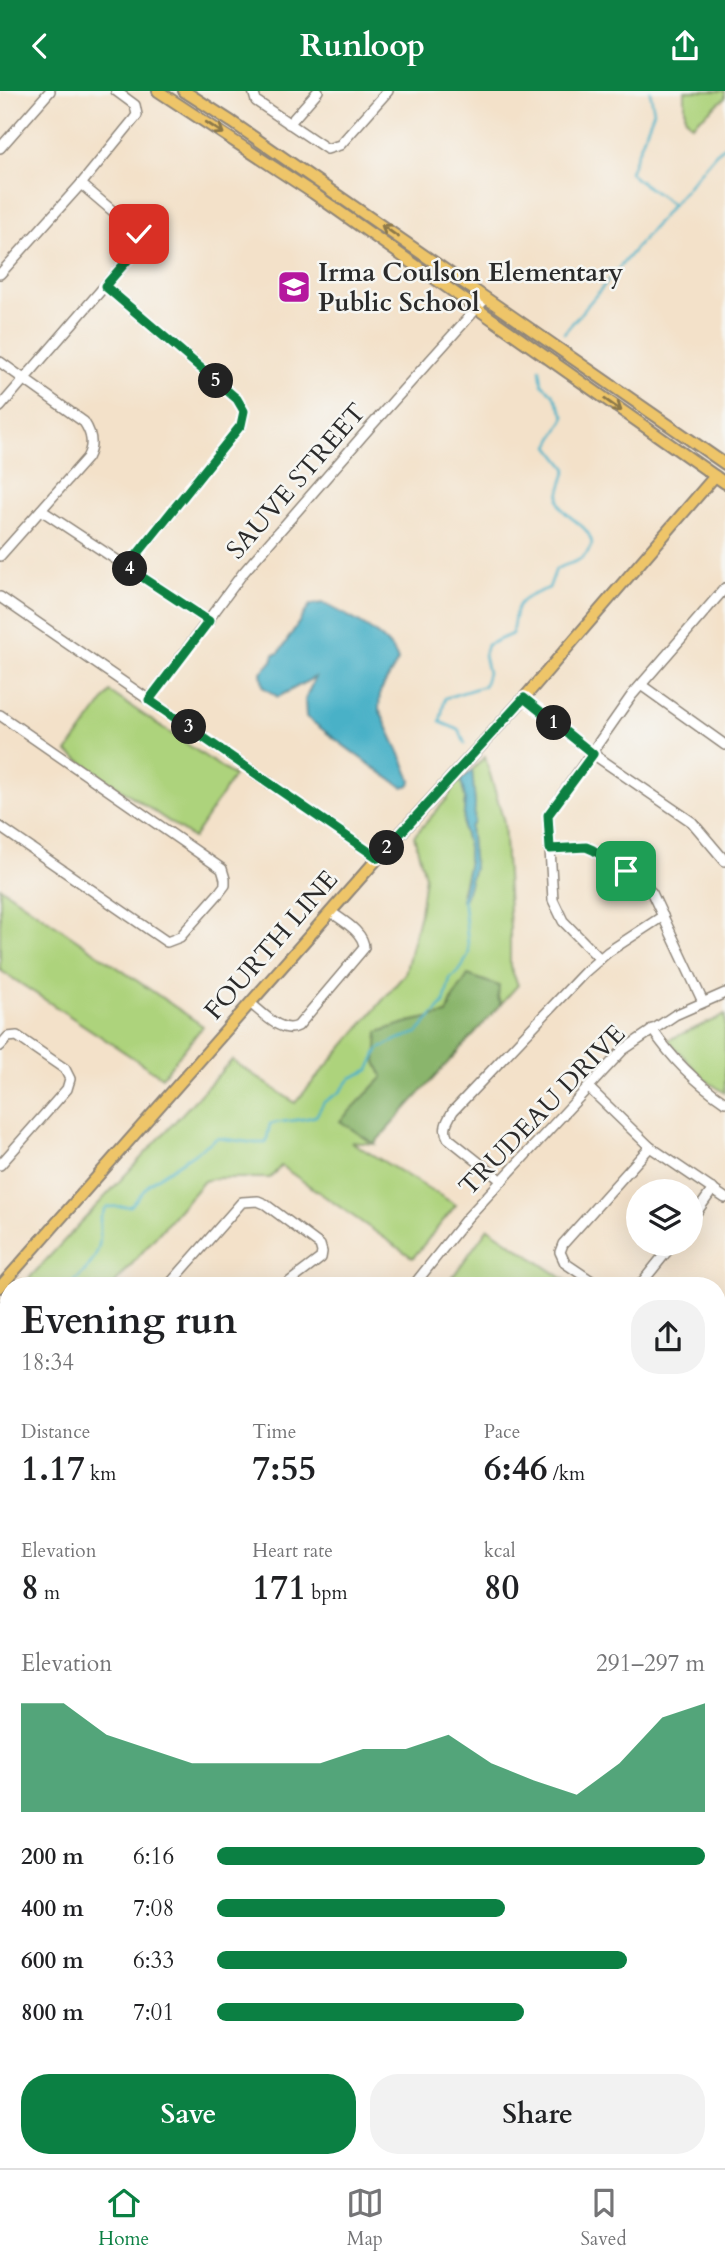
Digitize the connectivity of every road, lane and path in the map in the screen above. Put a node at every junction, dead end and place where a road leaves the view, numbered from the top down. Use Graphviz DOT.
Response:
graph roads {
  1 [pos="50,91"];
  2 [pos="116,91"];
  3 [pos="158,91"];
  4 [pos="184,91"];
  5 [pos="253,91"];
  6 [pos="318,91"];
  7 [pos="388,91"];
  8 [pos="289,124"];
  9 [pos="0,148"];
  10 [pos="81,184"];
  11 [pos="0,274"];
  12 [pos="105,286"];
  13 [pos="486,298"];
  14 [pos="476,309"];
  15 [pos="0,362"];
  16 [pos="25,379"];
  17 [pos="0,407"];
  18 [pos="725,464"];
  19 [pos="720,480"];
  20 [pos="41,510"];
  21 [pos="0,556"];
  22 [pos="127,567"];
  23 [pos="725,587"];
  24 [pos="0,597"];
  25 [pos="715,599"];
  26 [pos="725,607"];
  27 [pos="209,621"];
  28 [pos="640,685"];
  29 [pos="524,698"];
  30 [pos="149,700"];
  31 [pos="0,715"];
  32 [pos="725,745"];
  33 [pos="593,754"];
  34 [pos="0,827"];
  35 [pos="550,849"];
  36 [pos="378,858"];
  37 [pos="725,861"];
  38 [pos="331,912"];
  39 [pos="663,916"];
  40 [pos="600,959"];
  41 [pos="725,993"];
  42 [pos="703,1002"];
  43 [pos="250,1003"];
  44 [pos="652,1029"];
  45 [pos="0,1046"];
  46 [pos="589,1087"];
  47 [pos="725,1102"];
  48 [pos="650,1147"];
  49 [pos="0,1165"];
  50 [pos="502,1181"];
  51 [pos="713,1189"];
  52 [pos="725,1198"];
  53 [pos="703,1203"];
  54 [pos="663,1256"];
  55 [pos="9,1277"];
  56 [pos="176,1277"];
  57 [pos="296,1277"];
  58 [pos="419,1277"];
  59 [pos="586,1277"];
  60 [pos="646,1277"];
  1 -- 9 [label="street"];
  2 -- 10 [label="street"];
  3 -- 14 [label="main road, one-way"];
  13 -- 4 [label="main road, one-way"];
  5 -- 8 [label="street"];
  6 -- 8 [label="street"];
  7 -- 8 [label="street"];
  10 -- 11 [label="street"];
  10 -- 12 [label="street"];
  12 -- 16 [label="street"];
  12 -- 22 [label="street"];
  13 -- 14 [label="street, SAUVE STREET"];
  13 -- 18 [label="main road"];
  14 -- 19 [label="main road, one-way"];
  14 -- 27 [label="street, SAUVE STREET"];
  15 -- 16 [label="street"];
  16 -- 17 [label="street"];
  16 -- 20 [label="street"];
  19 -- 29 [label="main road, FOURTH LINE"];
  20 -- 21 [label="street"];
  20 -- 22 [label="street"];
  22 -- 27 [label="street"];
  23 -- 25 [label="street"];
  24 -- 30 [label="street"];
  25 -- 26 [label="street"];
  25 -- 28 [label="street"];
  27 -- 30 [label="street, SAUVE STREET"];
  28 -- 32 [label="street"];
  28 -- 33 [label="street"];
  29 -- 33 [label="street"];
  29 -- 36 [label="main road, FOURTH LINE"];
  30 -- 36 [label="street"];
  31 -- 34 [label="street"];
  33 -- 35 [label="street"];
  33 -- 37 [label="street"];
  35 -- 39 [label="street"];
  35 -- 40 [label="street"];
  36 -- 38 [label="main road, FOURTH LINE"];
  38 -- 43 [label="main road, FOURTH LINE"];
  38 -- 43 [label="street"];
  39 -- 40 [label="street"];
  39 -- 42 [label="street"];
  40 -- 50 [label="street"];
  41 -- 42 [label="street, TRUDEAU DRIVE"];
  42 -- 44 [label="street, TRUDEAU DRIVE"];
  43 -- 55 [label="main road, FOURTH LINE"];
  44 -- 46 [label="street, TRUDEAU DRIVE"];
  44 -- 47 [label="street"];
  45 -- 49 [label="street"];
  46 -- 48 [label="street"];
  46 -- 50 [label="street, TRUDEAU DRIVE"];
  48 -- 51 [label="street"];
  48 -- 59 [label="street"];
  50 -- 58 [label="street, TRUDEAU DRIVE"];
  51 -- 52 [label="street"];
  51 -- 53 [label="street"];
  54 -- 60 [label="street"];
  56 -- 57 [label="street"];
}
